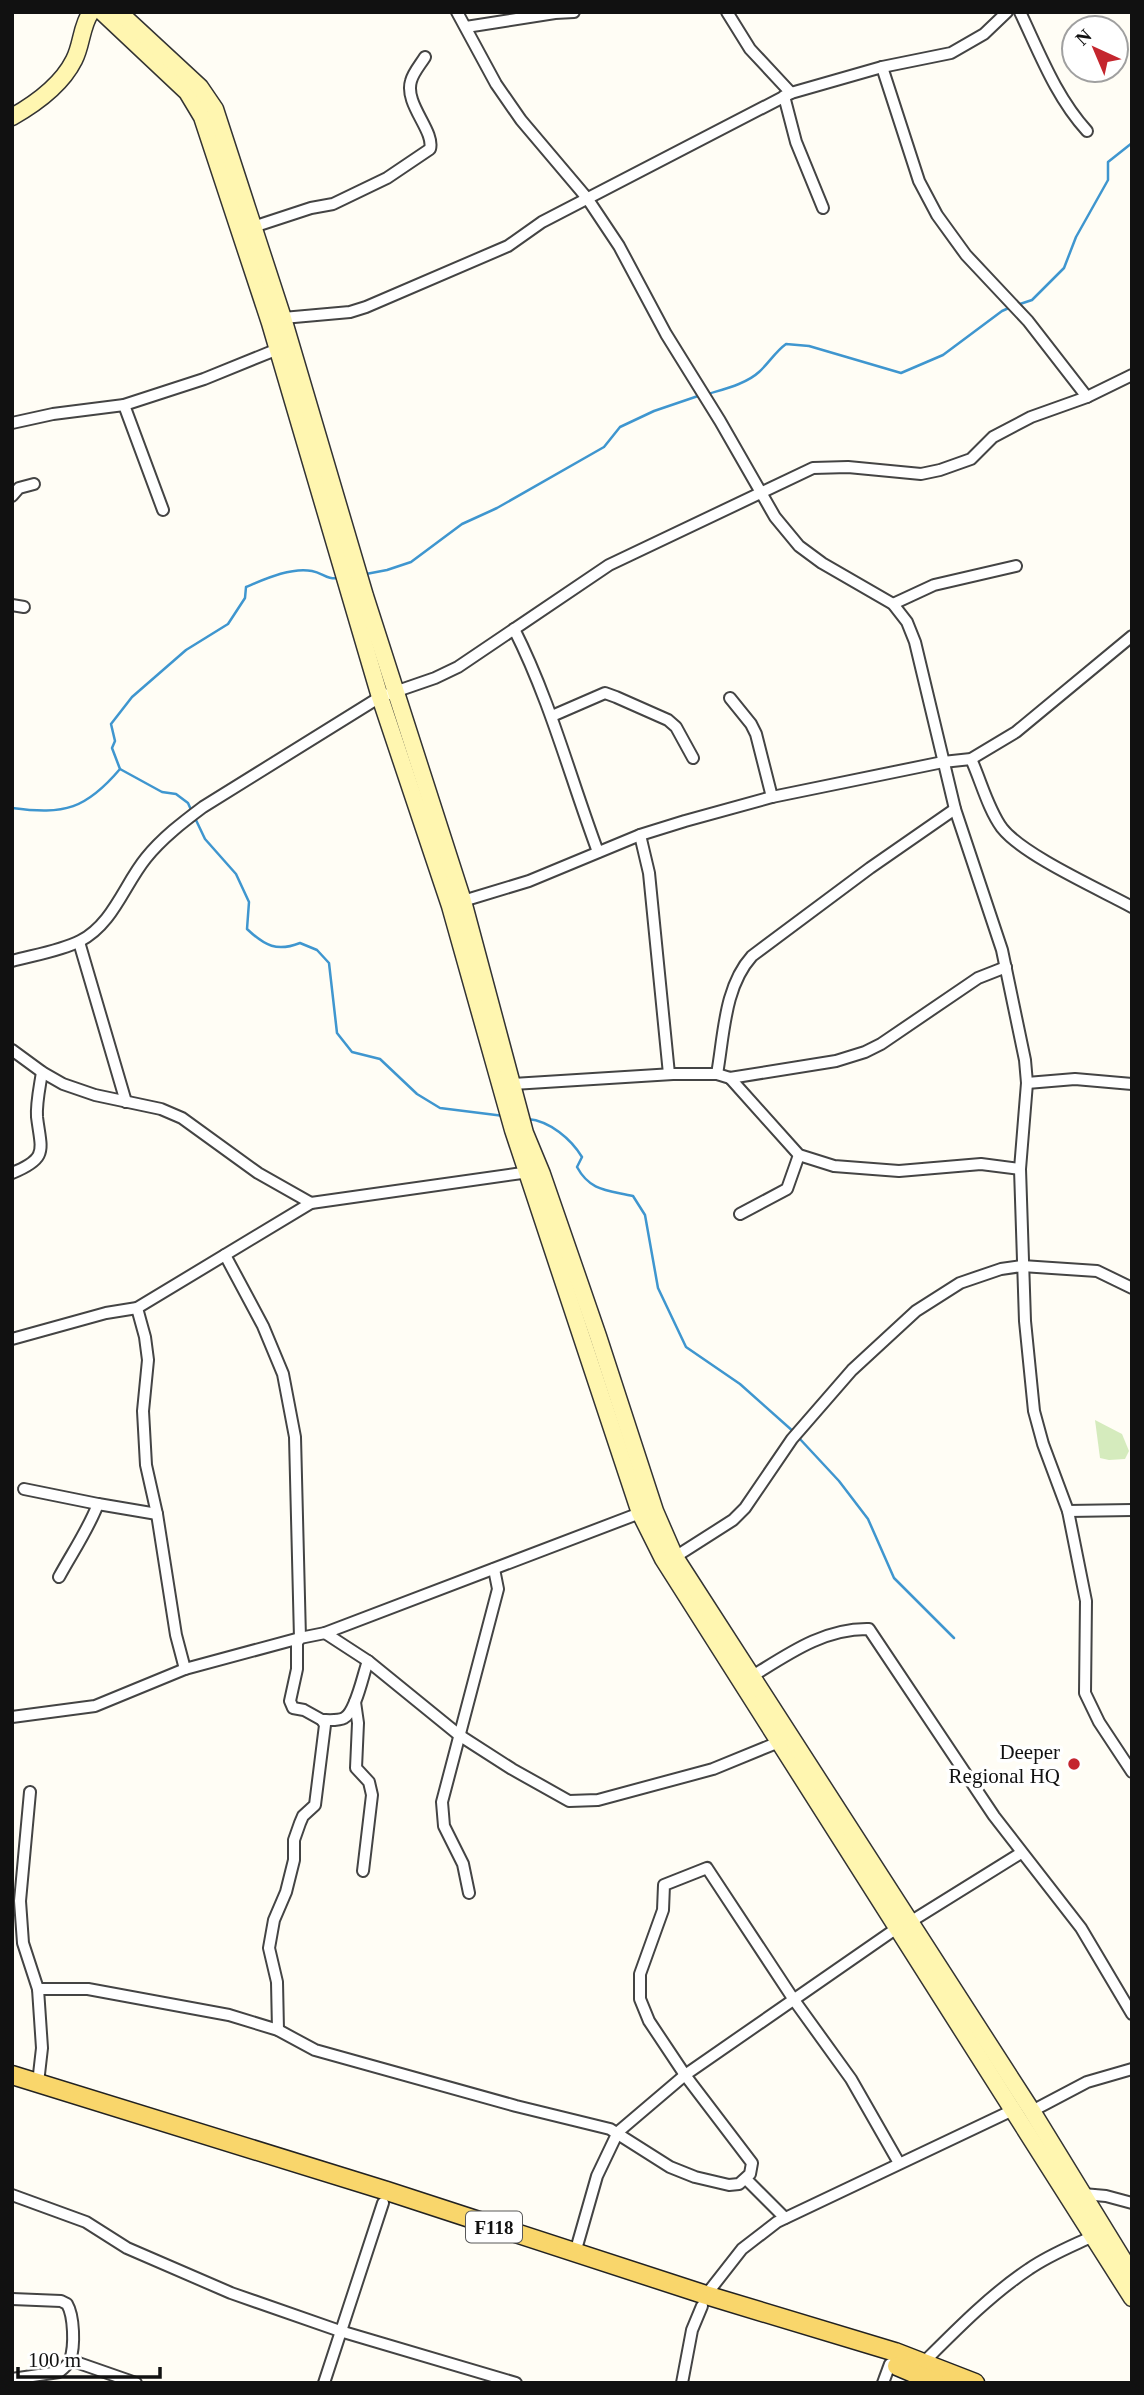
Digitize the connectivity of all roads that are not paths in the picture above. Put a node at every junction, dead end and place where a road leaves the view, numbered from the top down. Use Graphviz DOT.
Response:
graph roads {
  1 [pos="92,12"];
  2 [pos="102,12"];
  3 [pos="119,12"];
  4 [pos="457,12"];
  5 [pos="574,12"];
  6 [pos="727,12"];
  7 [pos="1007,12"];
  8 [pos="1020,12"];
  9 [pos="466,27"];
  10 [pos="425,57"];
  11 [pos="882,67"];
  12 [pos="788,95"];
  13 [pos="12,117"];
  14 [pos="1087,131"];
  15 [pos="587,198"];
  16 [pos="822,208"];
  17 [pos="253,227"];
  18 [pos="258,263"];
  19 [pos="283,318"];
  20 [pos="278,349"];
  21 [pos="1132,374"];
  22 [pos="1087,397"];
  23 [pos="124,405"];
  24 [pos="12,423"];
  25 [pos="34,484"];
  26 [pos="761,493"];
  27 [pos="12,496"];
  28 [pos="163,510"];
  29 [pos="342,546"];
  30 [pos="1016,566"];
  31 [pos="359,599"];
  32 [pos="893,604"];
  33 [pos="514,629"];
  34 [pos="1132,636"];
  35 [pos="397,691"];
  36 [pos="380,697"];
  37 [pos="730,698"];
  38 [pos="552,716"];
  39 [pos="693,758"];
  40 [pos="971,759"];
  41 [pos="943,762"];
  42 [pos="772,797"];
  43 [pos="955,809"];
  44 [pos="640,835"];
  45 [pos="598,852"];
  46 [pos="463,901"];
  47 [pos="1132,907"];
  48 [pos="79,942"];
  49 [pos="12,961"];
  50 [pos="1006,967"];
  51 [pos="494,1036"];
  52 [pos="12,1050"];
  53 [pos="42,1072"];
  54 [pos="669,1074"];
  55 [pos="716,1074"];
  56 [pos="730,1078"];
  57 [pos="1027,1083"];
  58 [pos="513,1084"];
  59 [pos="1132,1084"];
  60 [pos="126,1102"];
  61 [pos="512,1102"];
  62 [pos="519,1131"];
  63 [pos="799,1155"];
  64 [pos="1020,1169"];
  65 [pos="528,1172"];
  66 [pos="12,1174"];
  67 [pos="311,1203"];
  68 [pos="740,1213"];
  69 [pos="225,1255"];
  70 [pos="1021,1266"];
  71 [pos="1132,1288"];
  72 [pos="136,1308"];
  73 [pos="591,1338"];
  74 [pos="12,1339"];
  75 [pos="24,1489"];
  76 [pos="98,1504"];
  77 [pos="1132,1510"];
  78 [pos="1068,1511"];
  79 [pos="640,1513"];
  80 [pos="157,1514"];
  81 [pos="675,1557"];
  82 [pos="494,1569"];
  83 [pos="59,1577"];
  84 [pos="325,1633"];
  85 [pos="300,1638"];
  86 [pos="368,1661"];
  87 [pos="185,1670"];
  88 [pos="751,1677"];
  89 [pos="355,1702"];
  90 [pos="12,1717"];
  91 [pos="322,1720"];
  92 [pos="459,1735"];
  93 [pos="779,1742"];
  94 [pos="1132,1772"];
  95 [pos="30,1793"];
  96 [pos="833,1813"];
  97 [pos="1021,1853"];
  98 [pos="363,1871"];
  99 [pos="469,1893"];
  100 [pos="904,1925"];
  101 [pos="18,1942"];
  102 [pos="38,1989"];
  103 [pos="794,2000"];
  104 [pos="957,2008"];
  105 [pos="1132,2014"];
  106 [pos="278,2031"];
  107 [pos="1132,2069"];
  108 [pos="12,2075"];
  109 [pos="685,2075"];
  110 [pos="38,2083"];
  111 [pos="12,2087"];
  112 [pos="1013,2110"];
  113 [pos="1032,2110"];
  114 [pos="618,2132"];
  115 [pos="899,2163"];
  116 [pos="746,2179"];
  117 [pos="1083,2194"];
  118 [pos="12,2195"];
  119 [pos="383,2203"];
  120 [pos="1132,2203"];
  121 [pos="785,2218"];
  122 [pos="1093,2236"];
  123 [pos="575,2253"];
  124 [pos="1132,2274"];
  125 [pos="1132,2298"];
  126 [pos="12,2299"];
  127 [pos="704,2301"];
  128 [pos="340,2331"];
  129 [pos="70,2360"];
  130 [pos="890,2364"];
  131 [pos="922,2364"];
  132 [pos="12,2379"];
  133 [pos="136,2383"];
  134 [pos="324,2383"];
  135 [pos="516,2383"];
  136 [pos="682,2383"];
  137 [pos="883,2383"];
  138 [pos="937,2383"];
  139 [pos="975,2383"];
  1 -- 13 [label="main road"];
  2 -- 18 [label="main road"];
  3 -- 17 [label="main road"];
  4 -- 9 [label="street"];
  5 -- 9 [label="street"];
  6 -- 12 [label="street"];
  7 -- 11 [label="street"];
  8 -- 14 [label="street"];
  9 -- 15 [label="street"];
  10 -- 17 [label="street"];
  11 -- 12 [label="street"];
  11 -- 22 [label="street"];
  12 -- 15 [label="street"];
  12 -- 16 [label="street"];
  15 -- 19 [label="street"];
  15 -- 26 [label="street"];
  17 -- 18 [label="main road"];
  18 -- 19 [label="main road"];
  18 -- 20 [label="main road"];
  19 -- 29 [label="main road"];
  20 -- 23 [label="street"];
  20 -- 29 [label="main road"];
  21 -- 22 [label="street"];
  22 -- 26 [label="street"];
  23 -- 24 [label="street"];
  23 -- 28 [label="street"];
  25 -- 27 [label="street"];
  26 -- 32 [label="street"];
  26 -- 33 [label="street"];
  29 -- 31 [label="main road"];
  30 -- 32 [label="street"];
  31 -- 35 [label="main road"];
  31 -- 36 [label="main road"];
  32 -- 41 [label="street"];
  33 -- 35 [label="street"];
  33 -- 38 [label="street"];
  34 -- 40 [label="street"];
  35 -- 36 [label="street"];
  35 -- 46 [label="main road"];
  36 -- 48 [label="street"];
  36 -- 51 [label="main road"];
  37 -- 42 [label="street"];
  38 -- 39 [label="street"];
  38 -- 45 [label="street"];
  40 -- 41 [label="street"];
  40 -- 47 [label="street"];
  41 -- 42 [label="street"];
  41 -- 43 [label="street"];
  42 -- 44 [label="street"];
  43 -- 50 [label="street"];
  43 -- 55 [label="street"];
  44 -- 45 [label="street"];
  44 -- 54 [label="street"];
  45 -- 46 [label="street"];
  46 -- 51 [label="main road"];
  48 -- 49 [label="street"];
  48 -- 60 [label="street"];
  50 -- 56 [label="street"];
  50 -- 57 [label="street"];
  51 -- 58 [label="main road"];
  51 -- 61 [label="main road"];
  52 -- 53 [label="street"];
  53 -- 60 [label="street"];
  53 -- 66 [label="street"];
  54 -- 55 [label="street"];
  54 -- 58 [label="street"];
  55 -- 56 [label="street"];
  56 -- 63 [label="street"];
  57 -- 59 [label="street"];
  57 -- 64 [label="street"];
  58 -- 61 [label="main road"];
  60 -- 67 [label="street"];
  61 -- 62 [label="main road"];
  62 -- 65 [label="main road"];
  62 -- 73 [label="main road"];
  63 -- 64 [label="street"];
  63 -- 68 [label="street"];
  64 -- 70 [label="street"];
  65 -- 67 [label="street"];
  65 -- 73 [label="main road"];
  67 -- 69 [label="street"];
  69 -- 72 [label="street"];
  69 -- 85 [label="street"];
  70 -- 71 [label="street"];
  70 -- 78 [label="street"];
  70 -- 81 [label="street"];
  72 -- 74 [label="street"];
  72 -- 80 [label="street"];
  73 -- 79 [label="main road"];
  73 -- 81 [label="main road"];
  75 -- 76 [label="street"];
  76 -- 80 [label="street"];
  76 -- 83 [label="street"];
  77 -- 78 [label="street"];
  78 -- 94 [label="street"];
  79 -- 82 [label="street"];
  79 -- 93 [label="main road"];
  80 -- 87 [label="street"];
  81 -- 88 [label="main road"];
  82 -- 84 [label="street"];
  82 -- 92 [label="street"];
  84 -- 85 [label="street"];
  84 -- 86 [label="street"];
  85 -- 87 [label="street"];
  85 -- 91 [label="street"];
  86 -- 89 [label="street"];
  86 -- 92 [label="street"];
  87 -- 90 [label="street"];
  88 -- 96 [label="main road"];
  88 -- 97 [label="street"];
  89 -- 91 [label="street"];
  89 -- 98 [label="street"];
  91 -- 106 [label="street"];
  92 -- 93 [label="street"];
  92 -- 99 [label="street"];
  93 -- 96 [label="main road"];
  95 -- 101 [label="street"];
  96 -- 100 [label="main road"];
  97 -- 100 [label="street"];
  97 -- 105 [label="street"];
  100 -- 103 [label="street"];
  100 -- 104 [label="main road"];
  101 -- 102 [label="street"];
  102 -- 106 [label="street"];
  102 -- 110 [label="street"];
  103 -- 109 [label="street"];
  103 -- 109 [label="street"];
  103 -- 115 [label="street"];
  104 -- 112 [label="main road"];
  104 -- 113 [label="main road"];
  106 -- 114 [label="street"];
  107 -- 113 [label="street"];
  108 -- 110 [label="main road, F118"];
  109 -- 114 [label="street"];
  109 -- 116 [label="street"];
  110 -- 123 [label="main road, F118"];
  111 -- 119 [label="main road, F118"];
  112 -- 115 [label="street"];
  112 -- 122 [label="main road"];
  113 -- 117 [label="main road"];
  114 -- 116 [label="street"];
  114 -- 123 [label="street"];
  115 -- 121 [label="street"];
  116 -- 121 [label="street"];
  117 -- 120 [label="street"];
  117 -- 124 [label="main road"];
  118 -- 128 [label="street"];
  119 -- 127 [label="main road, F118"];
  119 -- 128 [label="street"];
  121 -- 127 [label="street"];
  122 -- 125 [label="main road"];
  122 -- 131 [label="street"];
  123 -- 127 [label="main road, F118"];
  126 -- 129 [label="street"];
  127 -- 130 [label="main road, F118"];
  127 -- 131 [label="main road, F118"];
  127 -- 136 [label="street"];
  128 -- 134 [label="street"];
  128 -- 135 [label="street"];
  129 -- 132 [label="street"];
  129 -- 133 [label="street"];
  130 -- 137 [label="street"];
  130 -- 138 [label="main road, F118"];
  131 -- 139 [label="main road, F118"];
}
